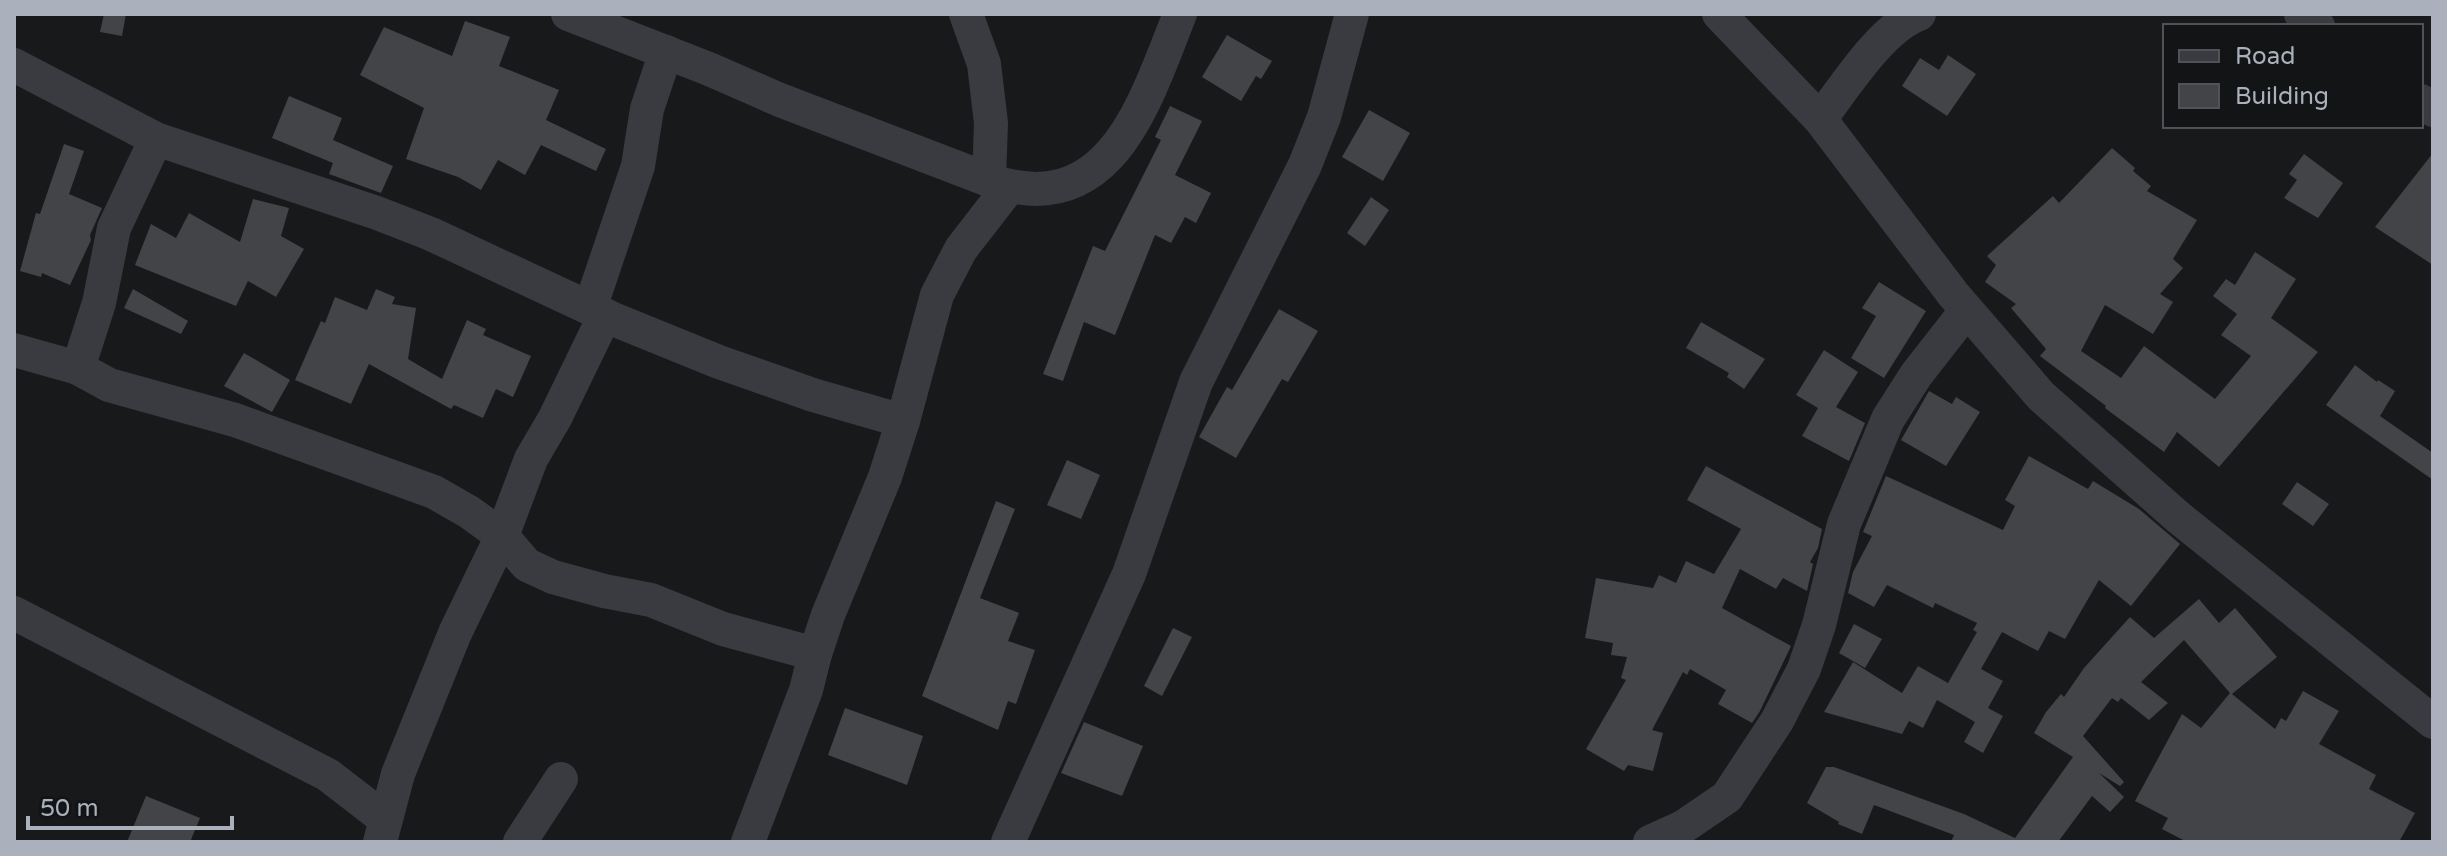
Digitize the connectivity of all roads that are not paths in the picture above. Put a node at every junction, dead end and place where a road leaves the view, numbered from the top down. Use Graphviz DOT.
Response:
graph roads {
  1 [pos="568,14"];
  2 [pos="966,14"];
  3 [pos="1180,14"];
  4 [pos="1352,14"];
  5 [pos="1719,14"];
  6 [pos="1919,14"];
  7 [pos="666,52"];
  8 [pos="14,65"];
  9 [pos="1820,119"];
  10 [pos="156,139"];
  11 [pos="999,184"];
  12 [pos="597,311"];
  13 [pos="1966,311"];
  14 [pos="14,350"];
  15 [pos="78,368"];
  16 [pos="903,421"];
  17 [pos="502,536"];
  18 [pos="14,613"];
  19 [pos="815,654"];
  20 [pos="2433,722"];
  21 [pos="561,779"];
  22 [pos="382,831"];
  23 [pos="520,842"];
  24 [pos="748,842"];
  25 [pos="1008,842"];
  26 [pos="1650,842"];
  1 -- 7 [label="street"];
  2 -- 11 [label="street"];
  3 -- 11 [label="street"];
  4 -- 25 [label="street"];
  5 -- 9 [label="street"];
  6 -- 9 [label="street"];
  7 -- 11 [label="street"];
  7 -- 12 [label="street"];
  8 -- 10 [label="street"];
  9 -- 13 [label="street"];
  10 -- 12 [label="street"];
  10 -- 15 [label="street"];
  11 -- 16 [label="street"];
  12 -- 16 [label="street"];
  12 -- 17 [label="street"];
  13 -- 20 [label="street"];
  13 -- 26 [label="street"];
  14 -- 15 [label="street"];
  15 -- 17 [label="street"];
  16 -- 19 [label="street"];
  17 -- 19 [label="street"];
  17 -- 22 [label="street"];
  18 -- 22 [label="street"];
  19 -- 24 [label="street"];
  21 -- 23 [label="street"];
}
